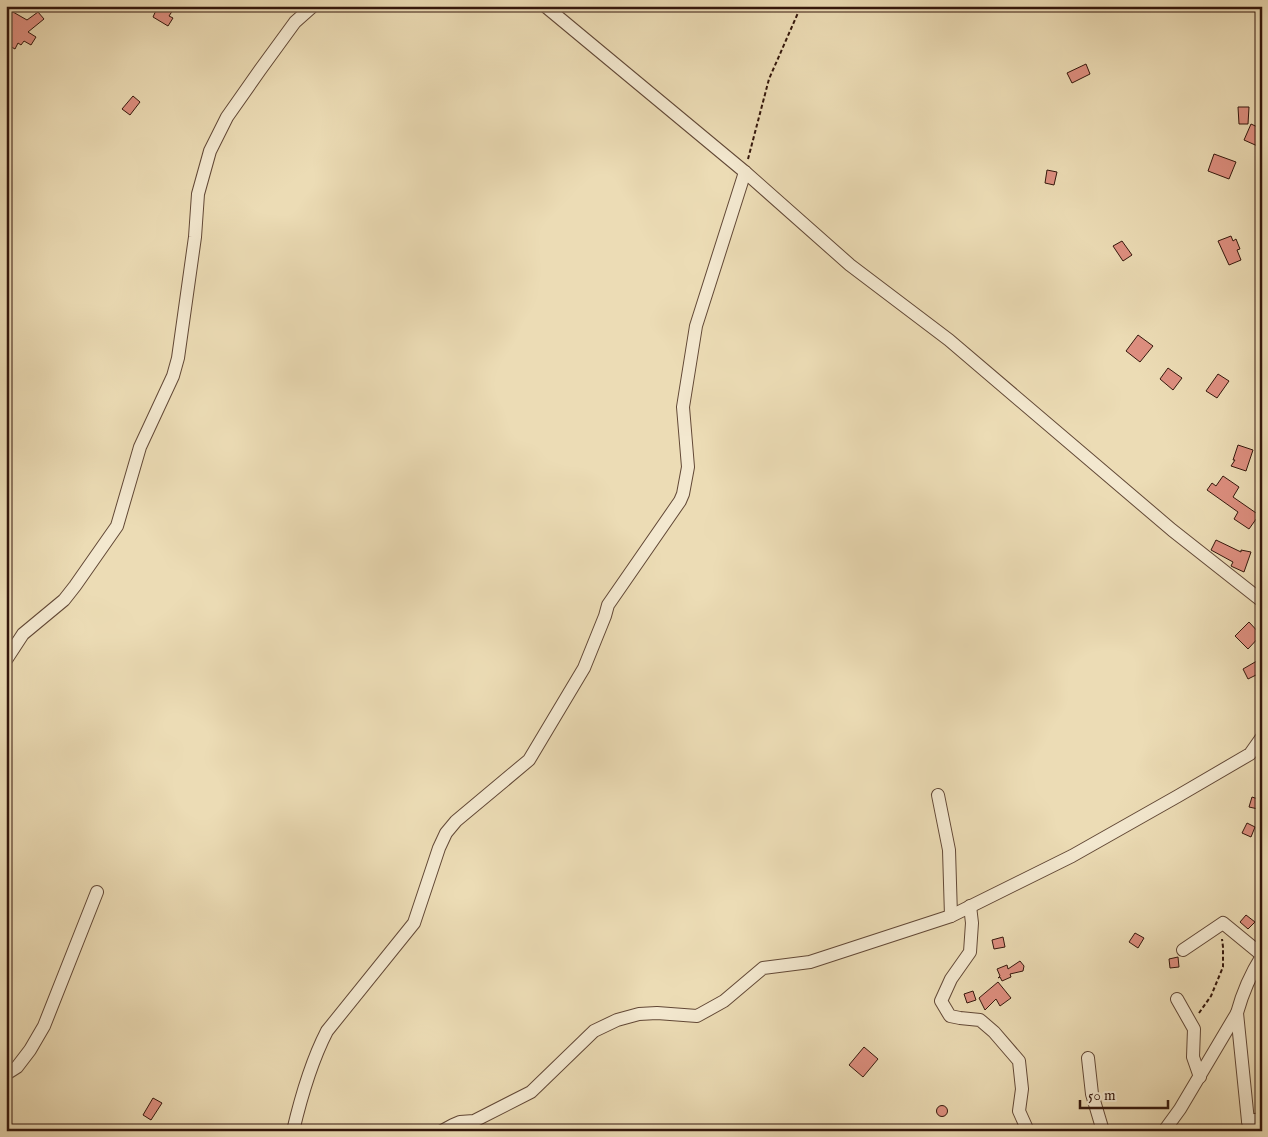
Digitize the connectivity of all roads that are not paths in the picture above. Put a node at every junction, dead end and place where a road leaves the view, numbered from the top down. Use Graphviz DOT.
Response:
graph roads {
  1 [pos="313,6"];
  2 [pos="545,6"];
  3 [pos="745,172"];
  4 [pos="1262,601"];
  5 [pos="6,660"];
  6 [pos="1262,737"];
  7 [pos="938,795"];
  8 [pos="97,892"];
  9 [pos="970,906"];
  10 [pos="951,916"];
  11 [pos="1183,950"];
  12 [pos="1262,955"];
  13 [pos="1177,999"];
  14 [pos="1237,1013"];
  15 [pos="1088,1058"];
  16 [pos="6,1074"];
  17 [pos="1200,1077"];
  18 [pos="1262,1119"];
  19 [pos="1249,1126"];
  20 [pos="293,1131"];
  21 [pos="442,1131"];
  22 [pos="1028,1131"];
  23 [pos="1103,1131"];
  24 [pos="1164,1131"];
  1 -- 5 [label="street"];
  2 -- 3 [label="street"];
  3 -- 4 [label="street"];
  3 -- 20 [label="street"];
  6 -- 9 [label="street"];
  7 -- 10 [label="street"];
  8 -- 16 [label="street"];
  9 -- 10 [label="street"];
  9 -- 22 [label="street"];
  10 -- 21 [label="street"];
  11 -- 12 [label="street"];
  12 -- 14 [label="street"];
  13 -- 17 [label="street"];
  14 -- 17 [label="street"];
  14 -- 19 [label="street"];
  15 -- 23 [label="street"];
  17 -- 24 [label="street"];
  18 -- 19 [label="street"];
}
